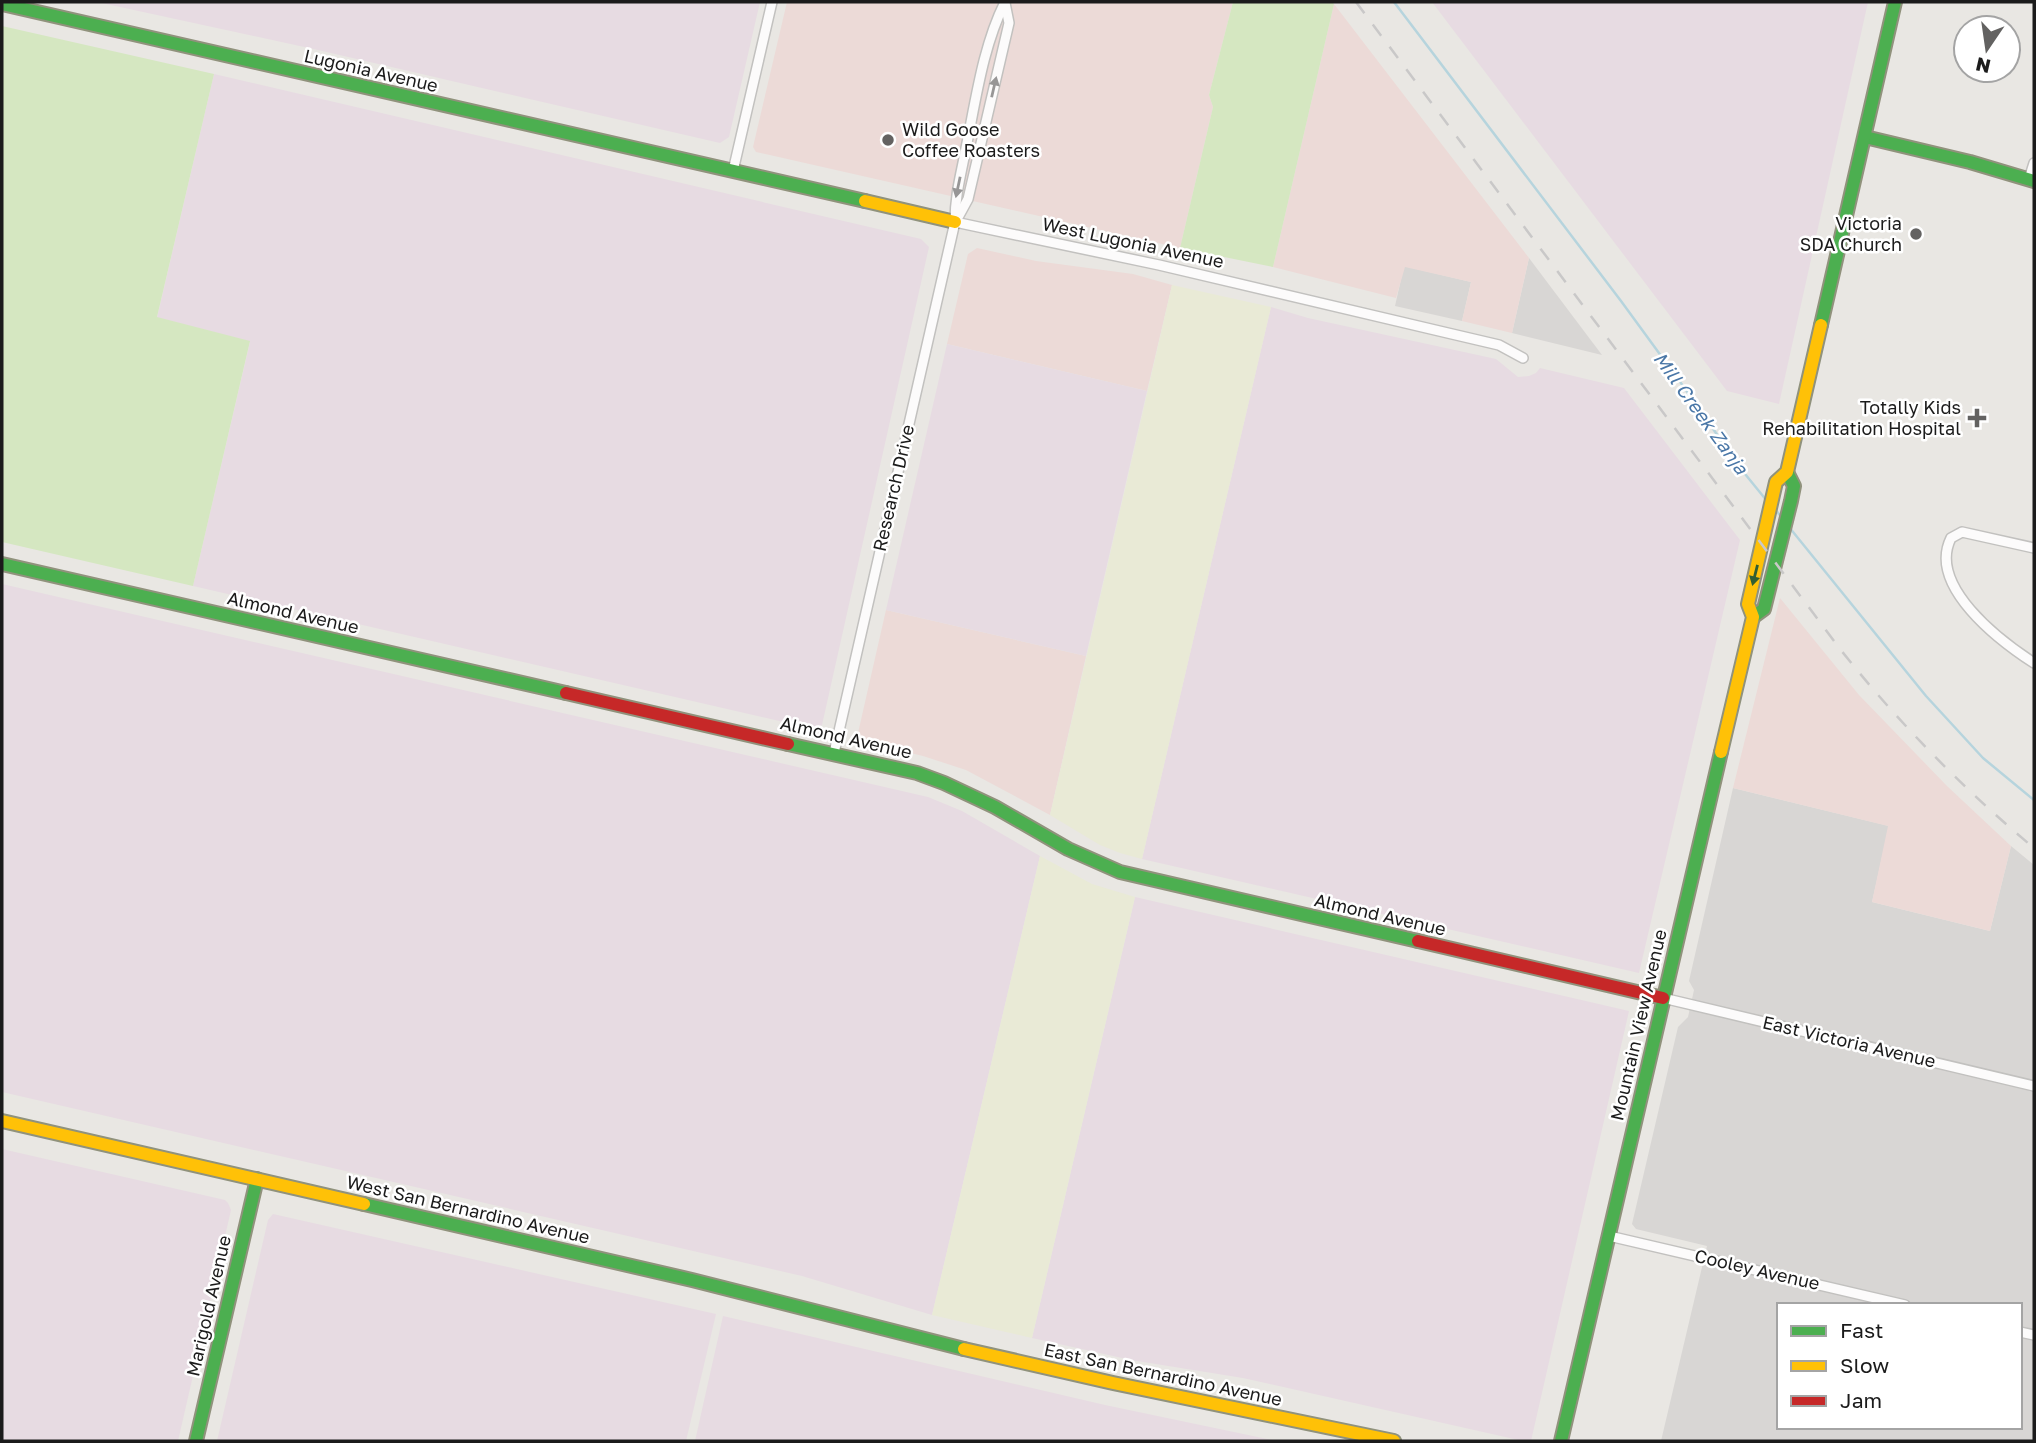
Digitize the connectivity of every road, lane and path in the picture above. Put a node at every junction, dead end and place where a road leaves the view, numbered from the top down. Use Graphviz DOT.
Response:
graph roads {
  1 [pos="772,2"];
  2 [pos="1005,2"];
  3 [pos="1895,2"];
  4 [pos="2,4"];
  5 [pos="1865,137"];
  6 [pos="2034,163"];
  7 [pos="733,171"];
  8 [pos="2032,180"];
  9 [pos="956,222"];
  10 [pos="1523,358"];
  11 [pos="1787,471"];
  12 [pos="2034,548"];
  13 [pos="2,564"];
  14 [pos="1753,617"];
  15 [pos="2034,663"];
  16 [pos="834,753"];
  17 [pos="1663,998"];
  18 [pos="2034,1086"];
  19 [pos="2,1121"];
  20 [pos="257,1179"];
  21 [pos="1609,1236"];
  22 [pos="1896,1303"];
  23 [pos="925,1340"];
  24 [pos="196,1441"];
  25 [pos="1394,1441"];
  26 [pos="1561,1441"];
  1 -- 7 [label="street"];
  2 -- 9 [label="street, Research Drive, one-way"];
  9 -- 2 [label="street, Research Drive, one-way"];
  3 -- 5 [label="street, Mountain View Avenue"];
  4 -- 7 [label="street, Lugonia Avenue"];
  5 -- 8 [label="street"];
  5 -- 11 [label="street, Mountain View Avenue"];
  6 -- 8 [label="street"];
  7 -- 9 [label="street, West Lugonia Avenue"];
  9 -- 10 [label="street, West Lugonia Avenue"];
  9 -- 16 [label="street, Research Drive"];
  11 -- 14 [label="street, Mountain View Avenue, one-way"];
  11 -- 14 [label="street, Mountain View Avenue"];
  12 -- 15 [label="street"];
  13 -- 16 [label="street, Almond Avenue"];
  14 -- 17 [label="street, Mountain View Avenue"];
  16 -- 17 [label="street, Almond Avenue"];
  17 -- 18 [label="street, East Victoria Avenue"];
  17 -- 21 [label="street, Mountain View Avenue"];
  19 -- 20 [label="street, West San Bernardino Avenue"];
  20 -- 23 [label="street, West San Bernardino Avenue"];
  20 -- 24 [label="street, Marigold Avenue"];
  21 -- 22 [label="street, Cooley Avenue"];
  21 -- 26 [label="street, Mountain View Avenue"];
  23 -- 25 [label="street, East San Bernardino Avenue"];
}
